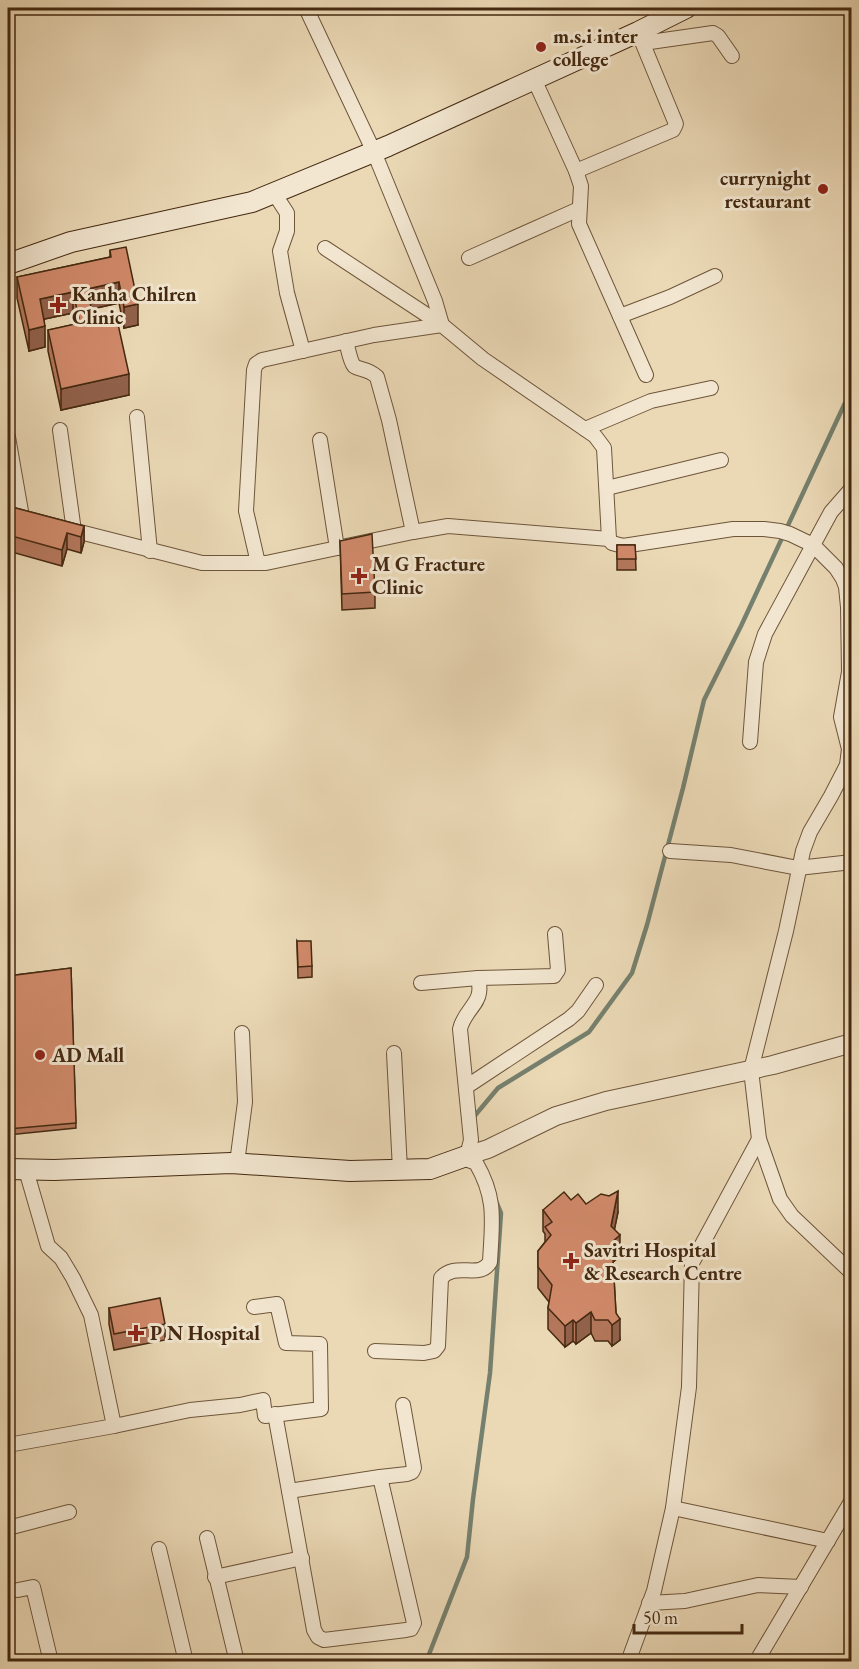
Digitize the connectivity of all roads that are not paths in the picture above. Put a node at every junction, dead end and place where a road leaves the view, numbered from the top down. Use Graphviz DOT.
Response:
graph roads {
  1 [pos="306,8"];
  2 [pos="686,8"];
  3 [pos="640,37"];
  4 [pos="732,56"];
  5 [pos="534,79"];
  6 [pos="374,152"];
  7 [pos="576,171"];
  8 [pos="274,193"];
  9 [pos="579,209"];
  10 [pos="325,248"];
  11 [pos="469,258"];
  12 [pos="8,264"];
  13 [pos="715,276"];
  14 [pos="620,316"];
  15 [pos="442,325"];
  16 [pos="346,341"];
  17 [pos="303,351"];
  18 [pos="646,375"];
  19 [pos="711,388"];
  20 [pos="137,417"];
  21 [pos="585,429"];
  22 [pos="60,430"];
  23 [pos="8,437"];
  24 [pos="320,440"];
  25 [pos="721,460"];
  26 [pos="607,488"];
  27 [pos="852,488"];
  28 [pos="8,513"];
  29 [pos="53,525"];
  30 [pos="74,531"];
  31 [pos="413,532"];
  32 [pos="609,539"];
  33 [pos="813,545"];
  34 [pos="337,548"];
  35 [pos="150,551"];
  36 [pos="258,563"];
  37 [pos="850,672"];
  38 [pos="750,742"];
  39 [pos="848,770"];
  40 [pos="670,851"];
  41 [pos="852,862"];
  42 [pos="798,868"];
  43 [pos="555,934"];
  44 [pos="478,978"];
  45 [pos="421,984"];
  46 [pos="596,984"];
  47 [pos="242,1033"];
  48 [pos="852,1043"];
  49 [pos="394,1053"];
  50 [pos="751,1070"];
  51 [pos="466,1087"];
  52 [pos="759,1139"];
  53 [pos="469,1155"];
  54 [pos="237,1163"];
  55 [pos="17,1170"];
  56 [pos="400,1170"];
  57 [pos="852,1273"];
  58 [pos="254,1307"];
  59 [pos="375,1350"];
  60 [pos="403,1405"];
  61 [pos="275,1414"];
  62 [pos="114,1426"];
  63 [pos="8,1445"];
  64 [pos="380,1477"];
  65 [pos="289,1491"];
  66 [pos="852,1500"];
  67 [pos="673,1508"];
  68 [pos="69,1512"];
  69 [pos="8,1528"];
  70 [pos="207,1538"];
  71 [pos="828,1541"];
  72 [pos="159,1549"];
  73 [pos="302,1558"];
  74 [pos="215,1577"];
  75 [pos="801,1587"];
  76 [pos="18,1590"];
  77 [pos="649,1603"];
  78 [pos="51,1662"];
  79 [pos="186,1662"];
  80 [pos="237,1662"];
  81 [pos="628,1662"];
  82 [pos="756,1662"];
  1 -- 6 [label="street"];
  2 -- 3 [label="main road"];
  3 -- 4 [label="street"];
  3 -- 5 [label="main road"];
  3 -- 7 [label="street"];
  5 -- 6 [label="main road"];
  5 -- 7 [label="street"];
  6 -- 8 [label="main road"];
  6 -- 15 [label="street"];
  7 -- 9 [label="street"];
  8 -- 12 [label="main road"];
  8 -- 17 [label="street"];
  9 -- 11 [label="street"];
  9 -- 14 [label="street"];
  10 -- 15 [label="street"];
  13 -- 14 [label="street"];
  14 -- 18 [label="street"];
  15 -- 16 [label="street"];
  15 -- 21 [label="street"];
  16 -- 17 [label="street"];
  16 -- 31 [label="street"];
  17 -- 36 [label="street"];
  19 -- 21 [label="street"];
  20 -- 35 [label="street"];
  21 -- 26 [label="street"];
  22 -- 30 [label="street"];
  23 -- 28 [label="street"];
  24 -- 34 [label="street"];
  25 -- 26 [label="street"];
  26 -- 32 [label="street"];
  27 -- 33 [label="street"];
  29 -- 30 [label="street"];
  30 -- 35 [label="street"];
  31 -- 32 [label="street"];
  31 -- 34 [label="street"];
  32 -- 33 [label="street"];
  33 -- 37 [label="street"];
  33 -- 38 [label="street"];
  34 -- 36 [label="street"];
  35 -- 36 [label="street"];
  37 -- 39 [label="street"];
  39 -- 42 [label="street"];
  40 -- 42 [label="street"];
  41 -- 42 [label="street"];
  42 -- 50 [label="street"];
  43 -- 44 [label="street"];
  44 -- 45 [label="street"];
  44 -- 51 [label="street"];
  46 -- 51 [label="street"];
  47 -- 54 [label="street"];
  48 -- 50 [label="street"];
  49 -- 56 [label="street"];
  50 -- 52 [label="street"];
  50 -- 53 [label="street"];
  51 -- 53 [label="street"];
  52 -- 57 [label="street"];
  52 -- 67 [label="street"];
  53 -- 56 [label="main road"];
  53 -- 59 [label="street"];
  54 -- 55 [label="main road"];
  54 -- 56 [label="main road"];
  55 -- 62 [label="street"];
  58 -- 61 [label="street"];
  60 -- 64 [label="street"];
  61 -- 62 [label="street"];
  61 -- 65 [label="street"];
  62 -- 63 [label="street"];
  64 -- 65 [label="street"];
  64 -- 73 [label="street"];
  65 -- 73 [label="street"];
  66 -- 71 [label="street"];
  67 -- 71 [label="street"];
  67 -- 77 [label="street"];
  68 -- 69 [label="street"];
  70 -- 74 [label="street"];
  71 -- 75 [label="street"];
  72 -- 79 [label="street"];
  73 -- 74 [label="street"];
  74 -- 80 [label="street"];
  75 -- 77 [label="street"];
  75 -- 82 [label="street"];
  76 -- 78 [label="street"];
  77 -- 81 [label="street"];
}
